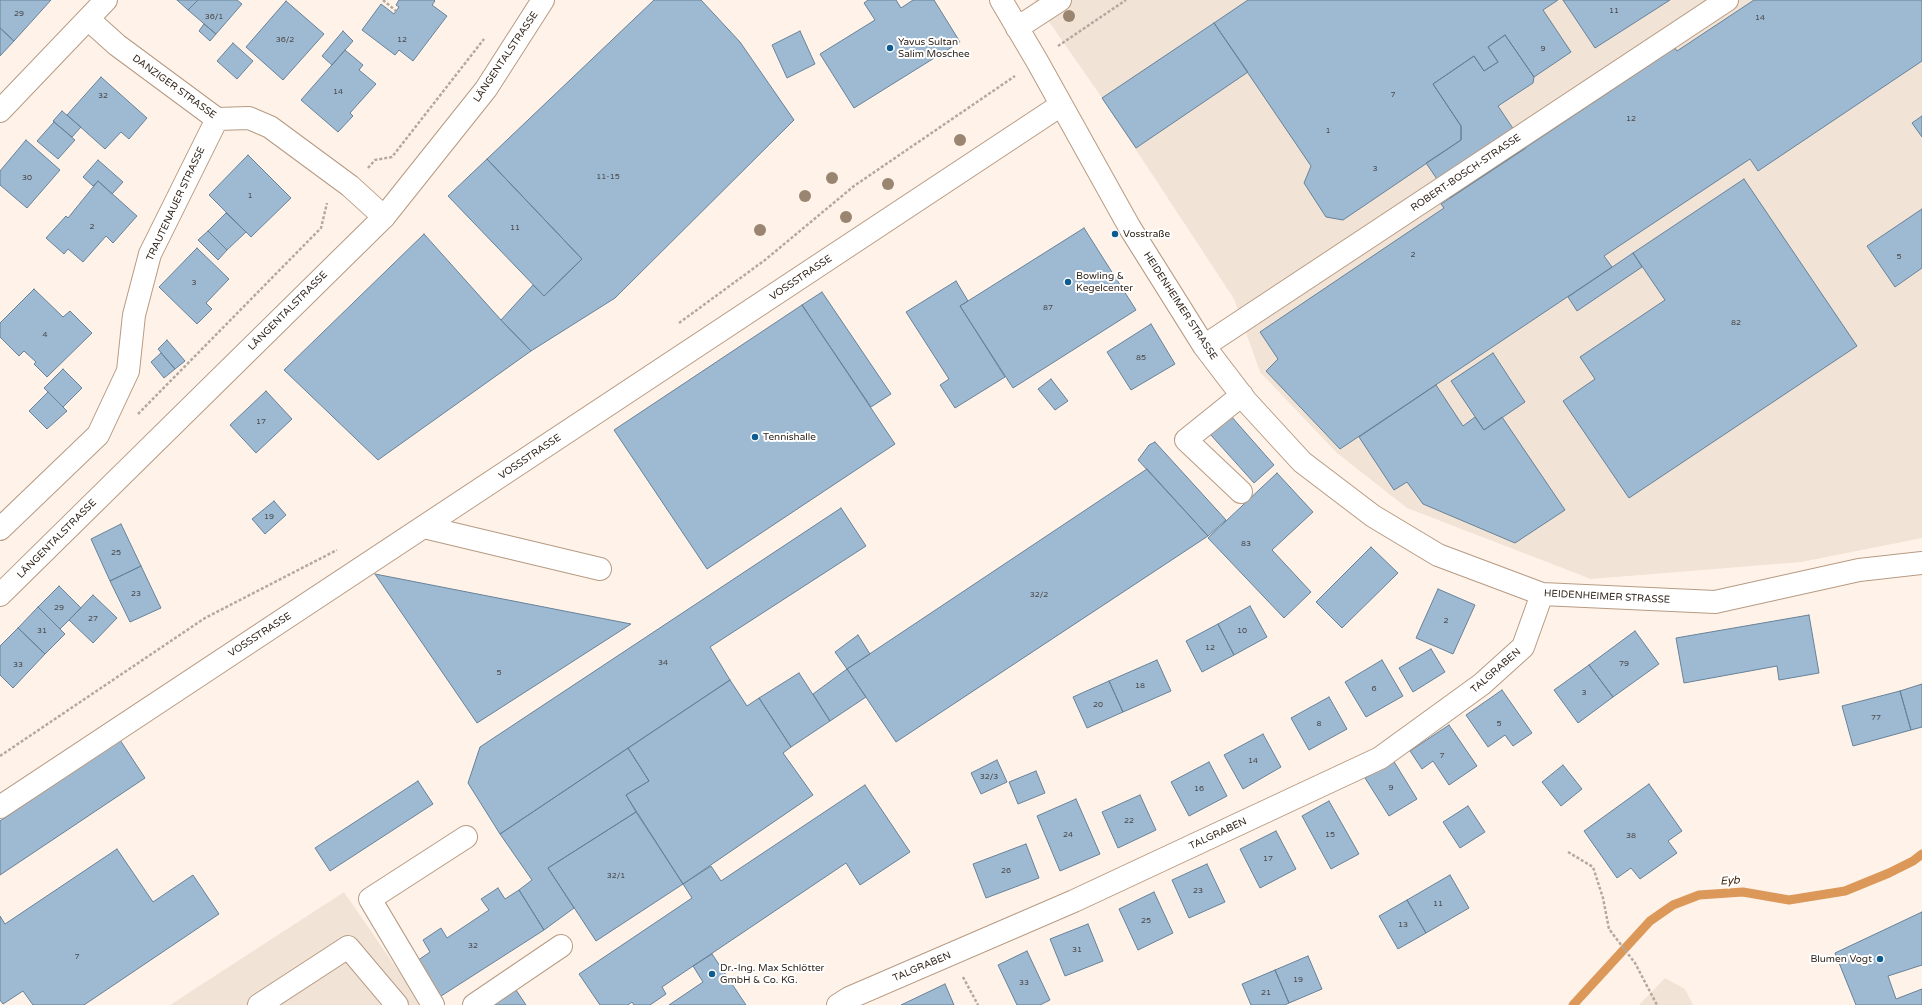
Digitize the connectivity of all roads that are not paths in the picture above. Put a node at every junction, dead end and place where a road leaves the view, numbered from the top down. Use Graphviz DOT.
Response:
graph roads {
  1 [pos="106,0"];
  2 [pos="543,0"];
  3 [pos="1001,0"];
  4 [pos="1060,0"];
  5 [pos="1727,0"];
  6 [pos="88,20"];
  7 [pos="1017,28"];
  8 [pos="1061,105"];
  9 [pos="0,110"];
  10 [pos="217,119"];
  11 [pos="384,217"];
  12 [pos="1204,346"];
  13 [pos="1242,395"];
  14 [pos="1241,492"];
  15 [pos="424,527"];
  16 [pos="0,529"];
  17 [pos="1922,563"];
  18 [pos="600,569"];
  19 [pos="1542,594"];
  20 [pos="0,595"];
  21 [pos="0,807"];
  22 [pos="466,837"];
  23 [pos="561,946"];
  24 [pos="260,1005"];
  25 [pos="397,1005"];
  26 [pos="433,1005"];
  27 [pos="474,1005"];
  28 [pos="838,1005"];
  1 -- 6 [label="street"];
  2 -- 11 [label="street, LÄNGENTALSTRASSE"];
  3 -- 7 [label="street, HEIDENHEIMER STRASSE"];
  4 -- 7 [label="street"];
  5 -- 12 [label="street, ROBERT-BOSCH-STRASSE"];
  6 -- 9 [label="street"];
  6 -- 10 [label="street, DANZIGER STRASSE"];
  7 -- 8 [label="street, HEIDENHEIMER STRASSE"];
  8 -- 12 [label="street, HEIDENHEIMER STRASSE"];
  8 -- 15 [label="street, VOSSSTRASSE"];
  10 -- 11 [label="street, DANZIGER STRASSE"];
  10 -- 16 [label="street, TRAUTENAUER STRASSE"];
  11 -- 20 [label="street, LÄNGENTALSTRASSE"];
  12 -- 13 [label="street, HEIDENHEIMER STRASSE"];
  13 -- 14 [label="street"];
  13 -- 19 [label="street, HEIDENHEIMER STRASSE"];
  15 -- 18 [label="street"];
  15 -- 21 [label="street, VOSSSTRASSE"];
  17 -- 19 [label="street, HEIDENHEIMER STRASSE"];
  19 -- 28 [label="street, TALGRABEN"];
  22 -- 26 [label="street"];
  23 -- 27 [label="street"];
  24 -- 25 [label="street"];
}
